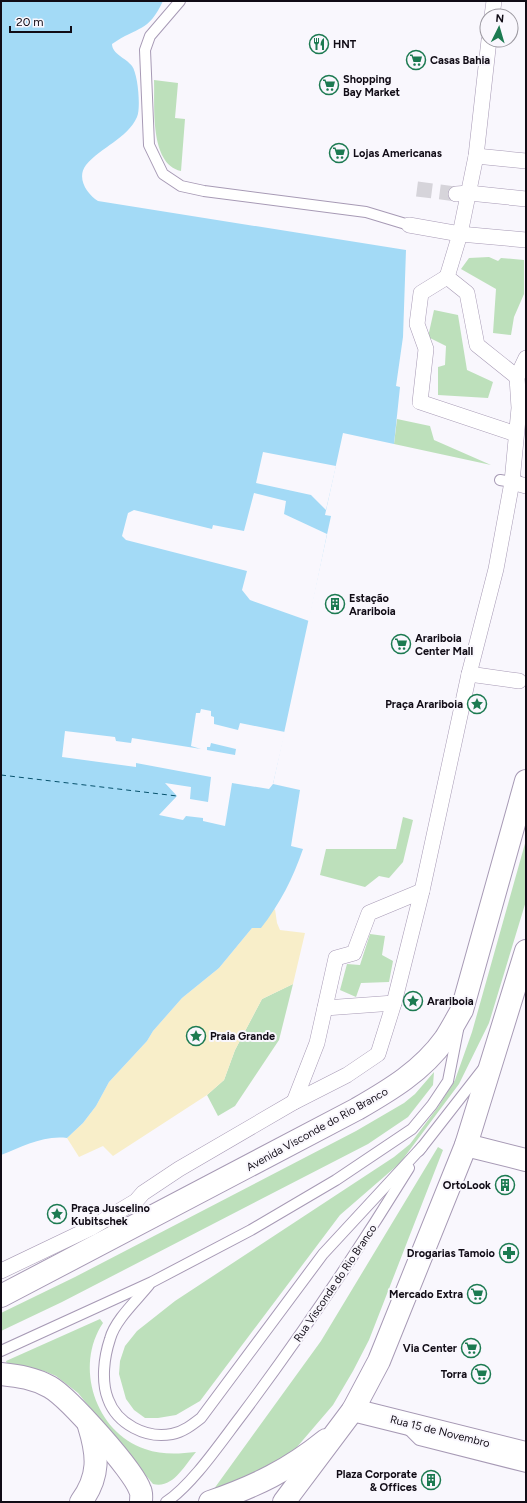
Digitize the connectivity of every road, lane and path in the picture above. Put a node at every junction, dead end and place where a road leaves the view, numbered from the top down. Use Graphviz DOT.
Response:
graph roads {
  1 [pos="180,1"];
  2 [pos="488,48"];
  3 [pos="476,156"];
  4 [pos="526,161"];
  5 [pos="462,193"];
  6 [pos="526,199"];
  7 [pos="409,225"];
  8 [pos="460,234"];
  9 [pos="526,240"];
  10 [pos="447,277"];
  11 [pos="526,358"];
  12 [pos="517,377"];
  13 [pos="516,434"];
  14 [pos="516,482"];
  15 [pos="470,674"];
  16 [pos="519,681"];
  17 [pos="526,781"];
  18 [pos="422,891"];
  19 [pos="526,951"];
  20 [pos="394,1003"];
  21 [pos="325,1008"];
  22 [pos="462,1010"];
  23 [pos="494,1055"];
  24 [pos="294,1102"];
  25 [pos="466,1145"];
  26 [pos="422,1147"];
  27 [pos="526,1160"];
  28 [pos="1,1271"];
  29 [pos="152,1282"];
  30 [pos="1,1296"];
  31 [pos="1,1350"];
  32 [pos="1,1374"];
  33 [pos="353,1410"];
  34 [pos="400,1421"];
  35 [pos="88,1422"];
  36 [pos="335,1432"];
  37 [pos="526,1453"];
  38 [pos="526,1467"];
  39 [pos="81,1502"];
  40 [pos="141,1502"];
  41 [pos="166,1502"];
  42 [pos="210,1502"];
  43 [pos="284,1502"];
  1 -- 7 [label="lane"];
  2 -- 3 [label="street"];
  3 -- 4 [label="street"];
  3 -- 5 [label="street"];
  5 -- 6 [label="street"];
  5 -- 8 [label="street"];
  7 -- 8 [label="street"];
  8 -- 9 [label="street"];
  8 -- 10 [label="street"];
  10 -- 12 [label="street"];
  10 -- 13 [label="street"];
  11 -- 12 [label="street"];
  12 -- 13 [label="street"];
  13 -- 14 [label="street"];
  14 -- 15 [label="street"];
  15 -- 16 [label="street"];
  15 -- 18 [label="street"];
  17 -- 22 [label="main road, Avenida Visconde do Rio Branco"];
  18 -- 20 [label="street"];
  18 -- 21 [label="street"];
  19 -- 23 [label="main road"];
  20 -- 21 [label="street"];
  20 -- 24 [label="street"];
  21 -- 24 [label="street"];
  22 -- 29 [label="lane"];
  22 -- 30 [label="main road, Avenida Visconde do Rio Branco"];
  23 -- 25 [label="main road"];
  23 -- 26 [label="lane, Rua Visconde do Rio Branco"];
  24 -- 28 [label="street"];
  25 -- 27 [label="main road"];
  25 -- 33 [label="main road"];
  26 -- 29 [label="lane"];
  26 -- 41 [label="lane, Rua Visconde do Rio Branco"];
  29 -- 31 [label="lane"];
  32 -- 35 [label="main road"];
  33 -- 34 [label="main road, Rua 15 de Novembro"];
  33 -- 36 [label="main road"];
  34 -- 37 [label="main road, Rua 15 de Novembro"];
  34 -- 38 [label="lane"];
  35 -- 39 [label="main road"];
  35 -- 40 [label="main road"];
  36 -- 42 [label="main road"];
  36 -- 43 [label="main road"];
}
